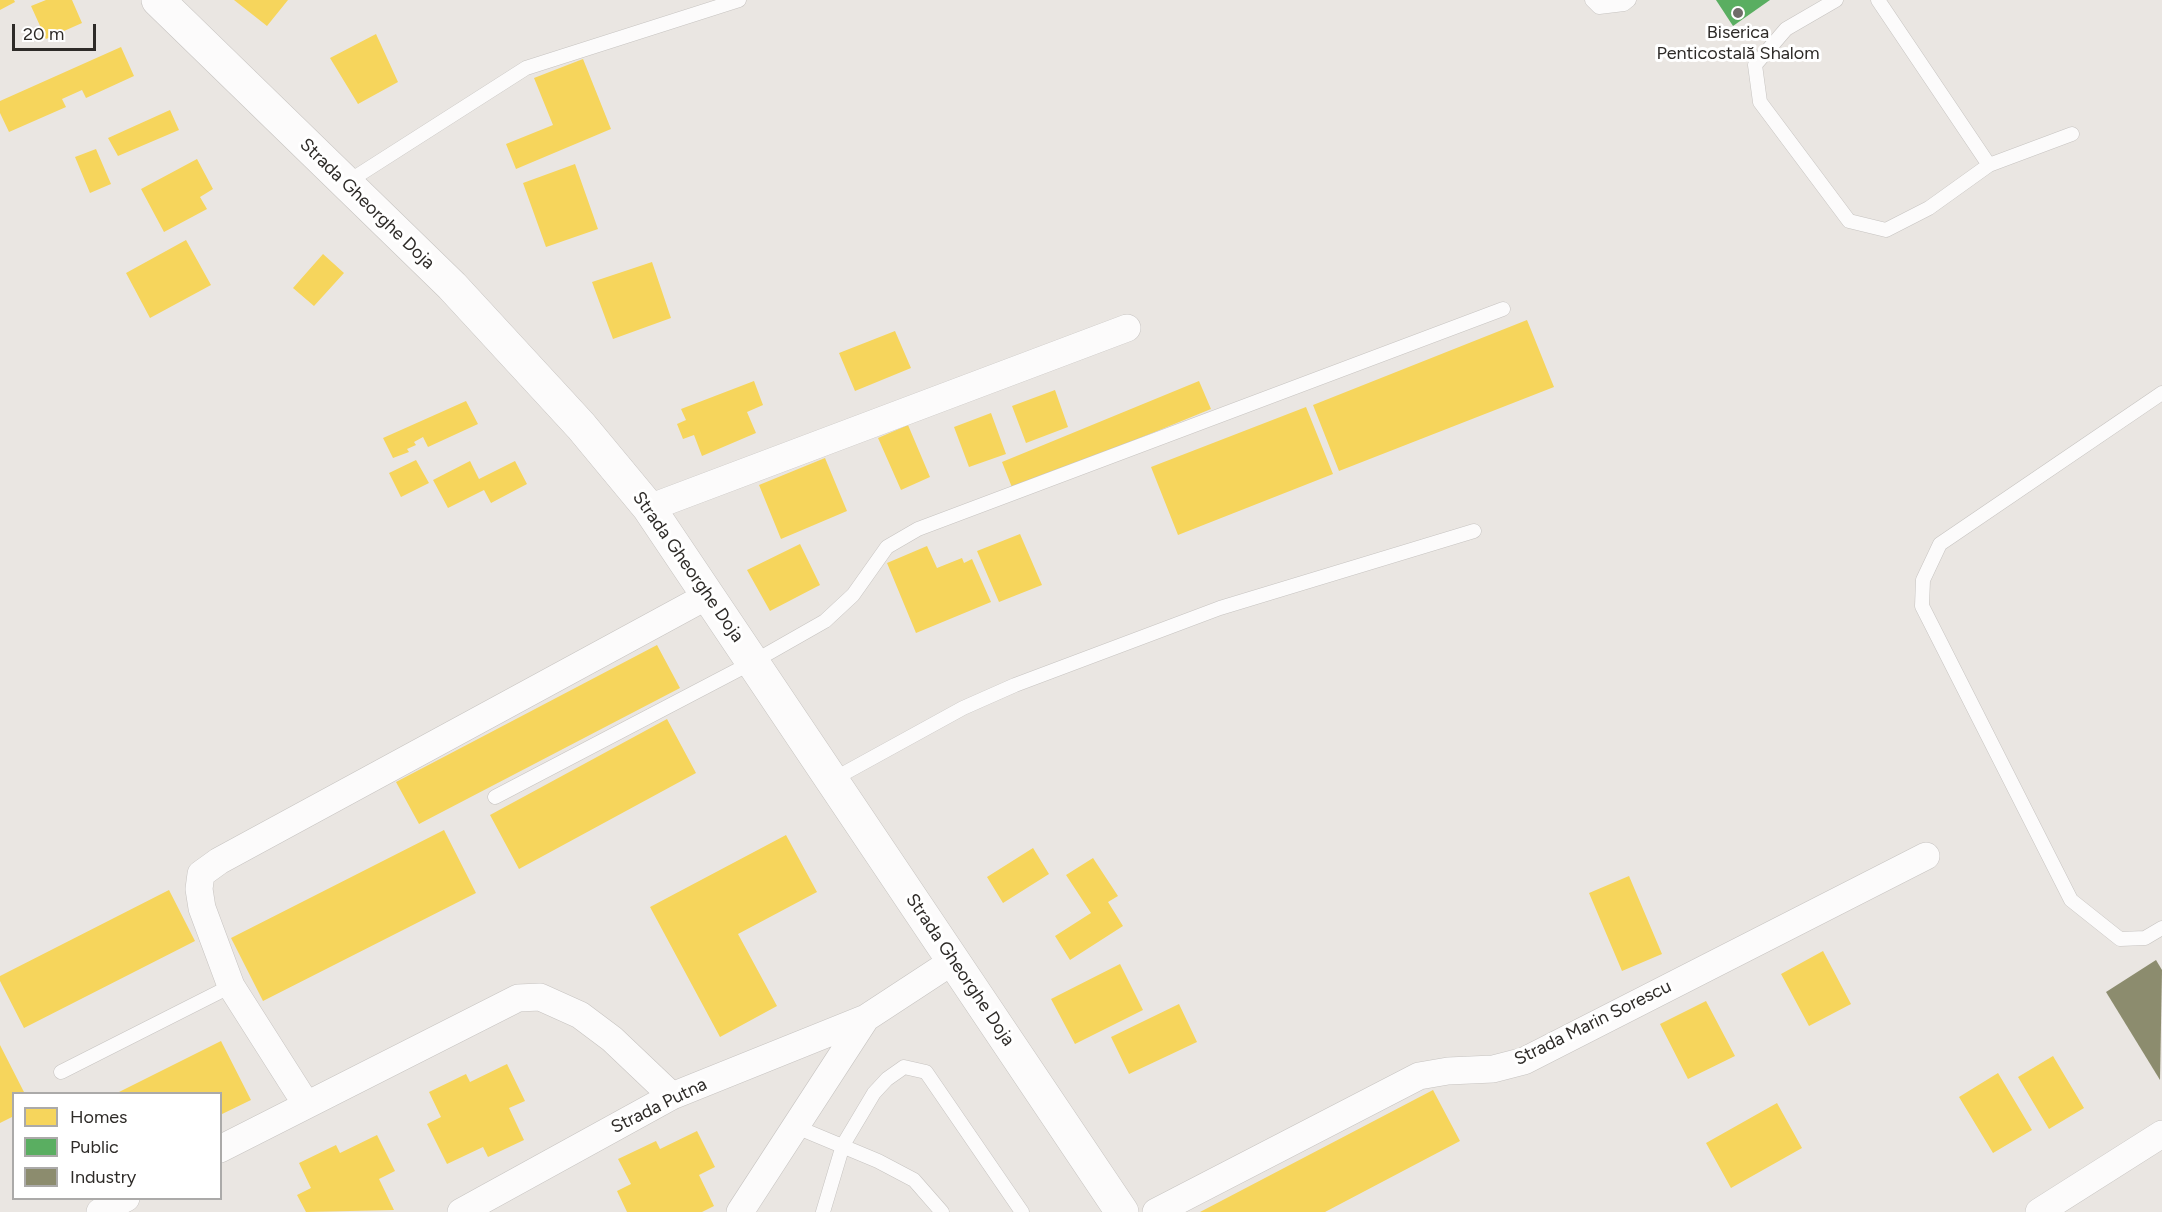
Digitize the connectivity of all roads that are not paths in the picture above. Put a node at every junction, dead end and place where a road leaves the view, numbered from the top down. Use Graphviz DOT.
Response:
graph roads {
  1 [pos="159,0"];
  2 [pos="739,0"];
  3 [pos="1592,0"];
  4 [pos="1629,0"];
  5 [pos="1836,0"];
  6 [pos="1878,0"];
  7 [pos="2072,134"];
  8 [pos="1989,165"];
  9 [pos="346,183"];
  10 [pos="1503,309"];
  11 [pos="1127,328"];
  12 [pos="2162,393"];
  13 [pos="649,508"];
  14 [pos="1474,531"];
  15 [pos="709,595"];
  16 [pos="753,662"];
  17 [pos="832,780"];
  18 [pos="495,797"];
  19 [pos="1926,856"];
  20 [pos="2162,928"];
  21 [pos="953,961"];
  22 [pos="231,986"];
  23 [pos="866,1018"];
  24 [pos="61,1072"];
  25 [pos="672,1096"];
  26 [pos="306,1104"];
  27 [pos="794,1126"];
  28 [pos="2162,1134"];
  29 [pos="843,1145"];
  30 [pos="222,1148"];
  31 [pos="122,1200"];
  32 [pos="100,1212"];
  33 [pos="461,1212"];
  34 [pos="740,1212"];
  35 [pos="824,1212"];
  36 [pos="942,1212"];
  37 [pos="1022,1212"];
  38 [pos="1122,1212"];
  39 [pos="1156,1212"];
  40 [pos="2038,1212"];
  1 -- 9 [label="main road, Strada Gheorghe Doja"];
  2 -- 9 [label="lane"];
  3 -- 4 [label="lane"];
  5 -- 8 [label="lane"];
  6 -- 8 [label="lane"];
  7 -- 8 [label="lane"];
  9 -- 13 [label="main road, Strada Gheorghe Doja"];
  10 -- 16 [label="lane"];
  11 -- 13 [label="street"];
  12 -- 20 [label="lane"];
  13 -- 15 [label="main road, Strada Gheorghe Doja"];
  14 -- 17 [label="lane"];
  15 -- 16 [label="main road, Strada Gheorghe Doja"];
  15 -- 22 [label="street"];
  16 -- 17 [label="main road, Strada Gheorghe Doja"];
  16 -- 18 [label="lane"];
  17 -- 21 [label="main road, Strada Gheorghe Doja"];
  19 -- 39 [label="street, Strada Marin Sorescu"];
  21 -- 23 [label="street, Strada Putna"];
  21 -- 38 [label="main road, Strada Gheorghe Doja"];
  22 -- 24 [label="lane"];
  22 -- 26 [label="street"];
  23 -- 25 [label="street, Strada Putna"];
  23 -- 27 [label="street, Strada Putna"];
  25 -- 26 [label="street"];
  25 -- 33 [label="street, Strada Putna"];
  26 -- 30 [label="street"];
  27 -- 29 [label="lane"];
  27 -- 34 [label="street, Strada Putna"];
  28 -- 40 [label="street"];
  29 -- 35 [label="lane"];
  29 -- 36 [label="lane"];
  29 -- 37 [label="lane"];
  31 -- 32 [label="street"];
}
